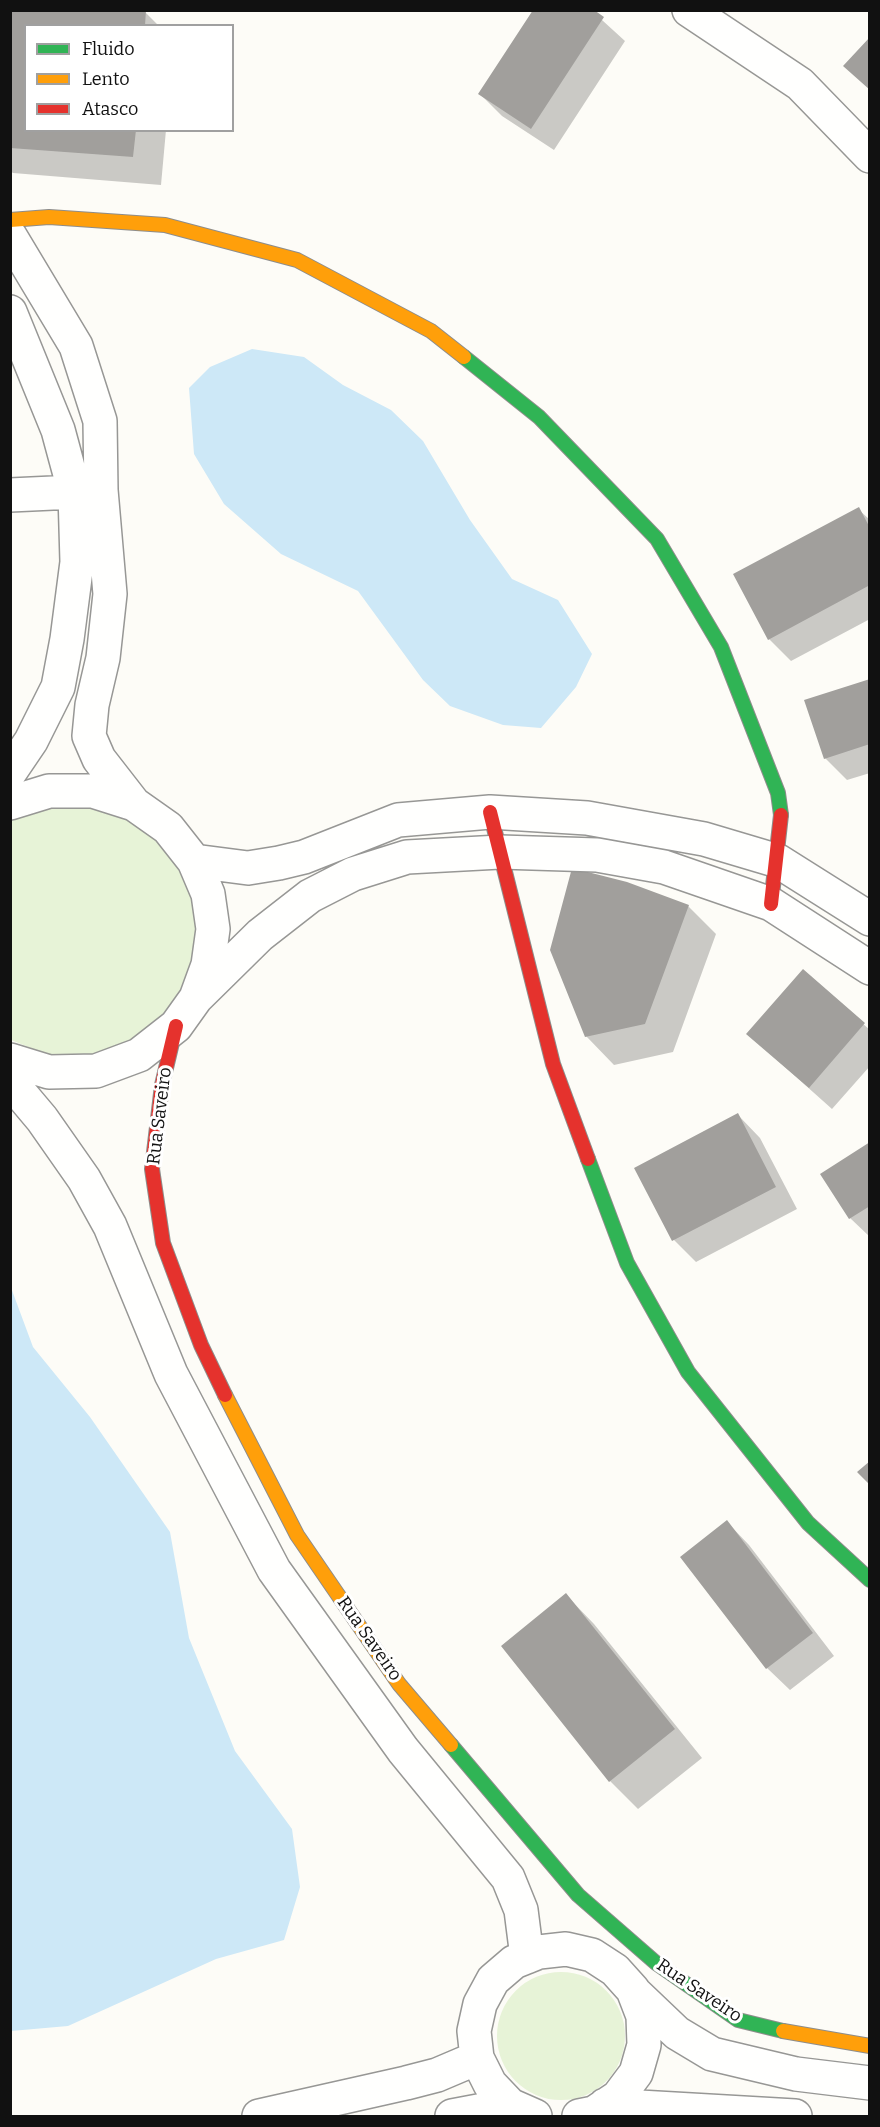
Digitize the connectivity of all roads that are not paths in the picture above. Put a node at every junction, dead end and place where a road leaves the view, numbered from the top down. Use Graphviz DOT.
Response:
graph roads {
  1 [pos="689,10"];
  2 [pos="870,156"];
  3 [pos="10,220"];
  4 [pos="10,236"];
  5 [pos="10,312"];
  6 [pos="88,492"];
  7 [pos="10,495"];
  8 [pos="10,772"];
  9 [pos="10,803"];
  10 [pos="134,804"];
  11 [pos="490,812"];
  12 [pos="500,852"];
  13 [pos="194,861"];
  14 [pos="778,861"];
  15 [pos="771,904"];
  16 [pos="870,919"];
  17 [pos="870,968"];
  18 [pos="196,999"];
  19 [pos="176,1026"];
  20 [pos="10,1060"];
  21 [pos="10,1081"];
  22 [pos="870,1580"];
  23 [pos="527,1957"];
  24 [pos="633,1990"];
  25 [pos="700,1995"];
  26 [pos="676,2033"];
  27 [pos="870,2046"];
  28 [pos="477,2058"];
  29 [pos="870,2083"];
  30 [pos="522,2111"];
  31 [pos="592,2111"];
  32 [pos="259,2116"];
  33 [pos="453,2116"];
  34 [pos="795,2116"];
  1 -- 2 [label="street"];
  3 -- 14 [label="street"];
  4 -- 6 [label="street"];
  5 -- 6 [label="street"];
  6 -- 7 [label="street"];
  6 -- 8 [label="street"];
  6 -- 10 [label="street"];
  9 -- 10 [label="street"];
  10 -- 13 [label="street"];
  11 -- 12 [label="street"];
  11 -- 13 [label="street"];
  11 -- 14 [label="street"];
  12 -- 15 [label="street"];
  12 -- 18 [label="street"];
  12 -- 22 [label="street"];
  13 -- 18 [label="street"];
  14 -- 15 [label="street"];
  14 -- 16 [label="street"];
  15 -- 17 [label="street"];
  18 -- 19 [label="street"];
  19 -- 20 [label="street"];
  19 -- 25 [label="street, Rua Saveiro"];
  21 -- 23 [label="street, Rua Saveiro"];
  23 -- 24 [label="street"];
  23 -- 28 [label="street"];
  24 -- 26 [label="street"];
  24 -- 31 [label="street"];
  25 -- 26 [label="street"];
  25 -- 27 [label="street, Rua Saveiro"];
  26 -- 29 [label="street"];
  28 -- 30 [label="street"];
  28 -- 32 [label="street"];
  30 -- 33 [label="street"];
  31 -- 34 [label="street"];
}
